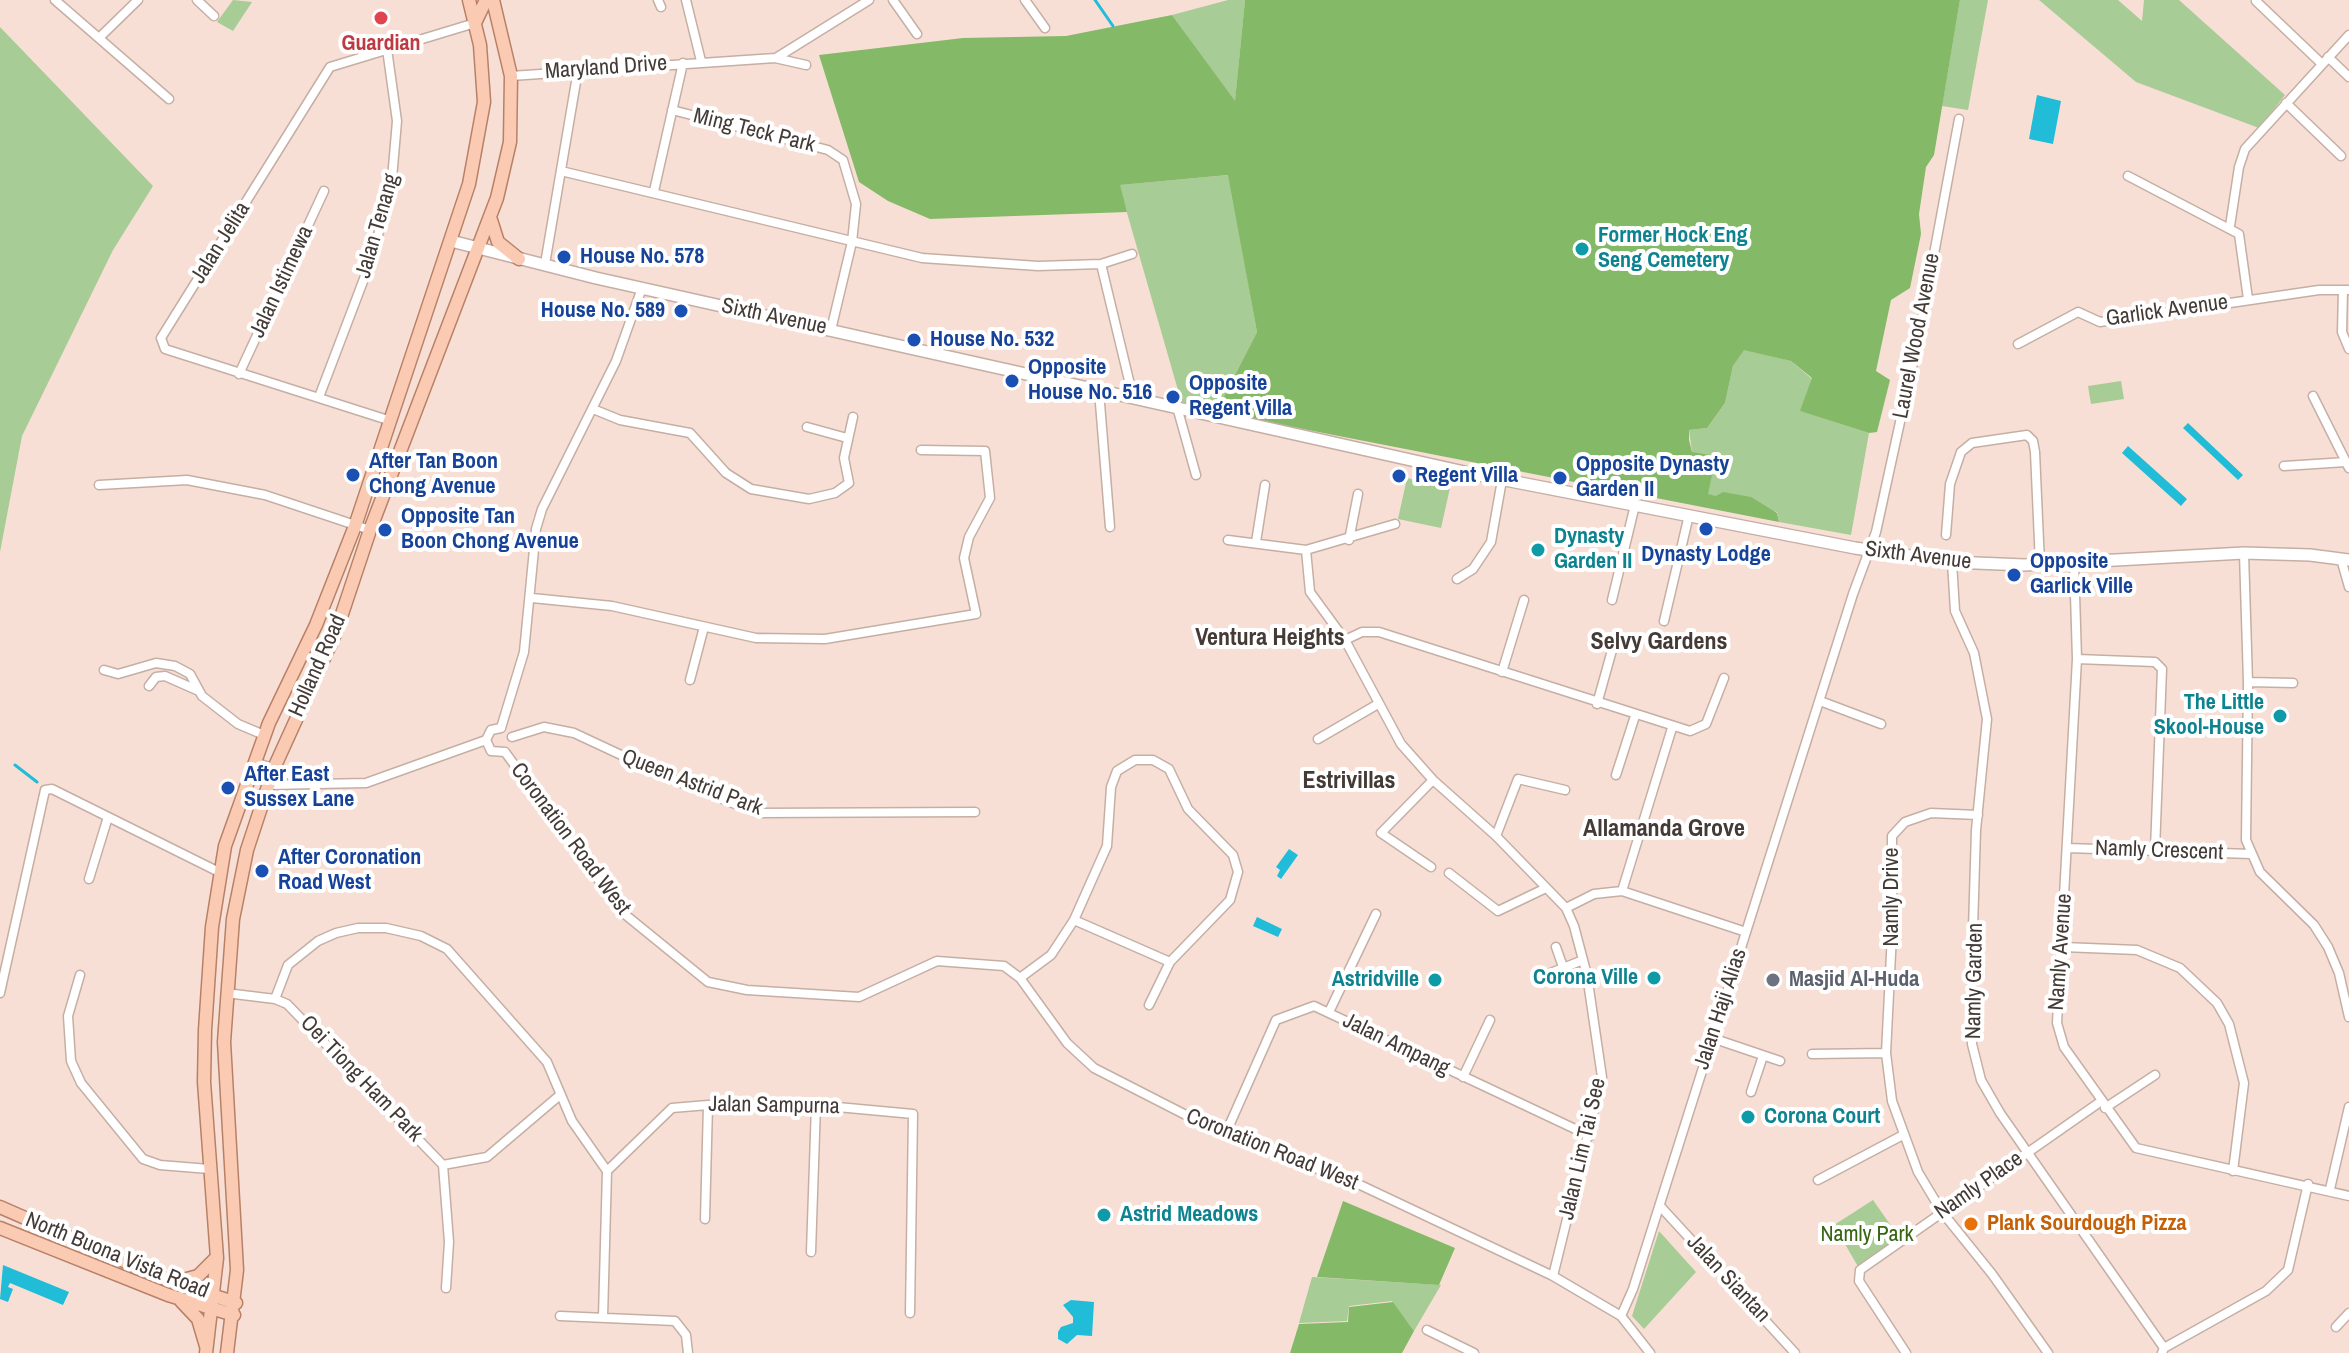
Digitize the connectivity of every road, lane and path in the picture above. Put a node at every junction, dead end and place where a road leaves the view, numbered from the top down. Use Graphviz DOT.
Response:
graph roads {
  1 [pos="55,0"];
  2 [pos="138,0"];
  3 [pos="197,0"];
  4 [pos="469,0"];
  5 [pos="486,0"];
  6 [pos="493,0"];
  7 [pos="686,0"];
  8 [pos="869,0"];
  9 [pos="893,0"];
  10 [pos="1025,0"];
  11 [pos="2256,1"];
  12 [pos="214,16"];
  13 [pos="475,23"];
  14 [pos="1045,28"];
  15 [pos="917,34"];
  16 [pos="2349,35"];
  17 [pos="100,37"];
  18 [pos="387,49"];
  19 [pos="775,58"];
  20 [pos="2325,60"];
  21 [pos="701,61"];
  22 [pos="683,63"];
  23 [pos="806,65"];
  24 [pos="578,70"];
  25 [pos="511,76"];
  26 [pos="2349,77"];
  27 [pos="169,99"];
  28 [pos="2286,103"];
  29 [pos="672,110"];
  30 [pos="1959,119"];
  31 [pos="2341,156"];
  32 [pos="561,171"];
  33 [pos="2128,176"];
  34 [pos="324,191"];
  35 [pos="654,191"];
  36 [pos="491,217"];
  37 [pos="2230,226"];
  38 [pos="451,241"];
  39 [pos="852,242"];
  40 [pos="476,247"];
  41 [pos="1132,254"];
  42 [pos="519,259"];
  43 [pos="545,264"];
  44 [pos="1101,264"];
  45 [pos="642,288"];
  46 [pos="2346,290"];
  47 [pos="2248,299"];
  48 [pos="831,330"];
  49 [pos="2018,344"];
  50 [pos="2349,349"];
  51 [pos="239,374"];
  52 [pos="1099,391"];
  53 [pos="2313,396"];
  54 [pos="319,397"];
  55 [pos="1133,397"];
  56 [pos="1177,407"];
  57 [pos="593,409"];
  58 [pos="853,417"];
  59 [pos="388,420"];
  60 [pos="807,427"];
  61 [pos="847,438"];
  62 [pos="921,450"];
  63 [pos="2348,465"];
  64 [pos="2284,466"];
  65 [pos="1196,475"];
  66 [pos="1502,480"];
  67 [pos="99,485"];
  68 [pos="1265,485"];
  69 [pos="1358,494"];
  70 [pos="1635,505"];
  71 [pos="1689,515"];
  72 [pos="1395,524"];
  73 [pos="355,526"];
  74 [pos="1110,527"];
  75 [pos="370,530"];
  76 [pos="1946,535"];
  77 [pos="1228,540"];
  78 [pos="1349,540"];
  79 [pos="1256,542"];
  80 [pos="1306,550"];
  81 [pos="1869,550"];
  82 [pos="2244,553"];
  83 [pos="2345,560"];
  84 [pos="1952,562"];
  85 [pos="2074,562"];
  86 [pos="2040,564"];
  87 [pos="1457,579"];
  88 [pos="2349,587"];
  89 [pos="532,598"];
  90 [pos="1524,600"];
  91 [pos="1612,600"];
  92 [pos="1664,621"];
  93 [pos="704,627"];
  94 [pos="1345,640"];
  95 [pos="1614,643"];
  96 [pos="2077,659"];
  97 [pos="104,670"];
  98 [pos="1502,672"];
  99 [pos="1724,678"];
  100 [pos="690,680"];
  101 [pos="2248,682"];
  102 [pos="2293,683"];
  103 [pos="149,686"];
  104 [pos="199,691"];
  105 [pos="1820,701"];
  106 [pos="1378,704"];
  107 [pos="1597,704"];
  108 [pos="1635,716"];
  109 [pos="1881,724"];
  110 [pos="501,728"];
  111 [pos="1672,728"];
  112 [pos="264,735"];
  113 [pos="512,737"];
  114 [pos="1318,739"];
  115 [pos="486,740"];
  116 [pos="505,752"];
  117 [pos="255,762"];
  118 [pos="274,768"];
  119 [pos="1616,775"];
  120 [pos="1433,780"];
  121 [pos="311,783"];
  122 [pos="268,785"];
  123 [pos="1565,790"];
  124 [pos="975,812"];
  125 [pos="1978,815"];
  126 [pos="108,817"];
  127 [pos="1496,836"];
  128 [pos="2067,848"];
  129 [pos="2155,850"];
  130 [pos="2251,854"];
  131 [pos="1431,867"];
  132 [pos="221,873"];
  133 [pos="1449,873"];
  134 [pos="89,879"];
  135 [pos="1546,888"];
  136 [pos="1622,891"];
  137 [pos="1566,908"];
  138 [pos="1376,914"];
  139 [pos="1074,920"];
  140 [pos="1746,932"];
  141 [pos="1556,947"];
  142 [pos="2063,947"];
  143 [pos="1583,960"];
  144 [pos="1170,962"];
  145 [pos="1563,967"];
  146 [pos="1548,974"];
  147 [pos="80,975"];
  148 [pos="1020,978"];
  149 [pos="0,993"];
  150 [pos="226,993"];
  151 [pos="275,999"];
  152 [pos="1149,1005"];
  153 [pos="1329,1012"];
  154 [pos="2349,1017"];
  155 [pos="1490,1020"];
  156 [pos="1712,1038"];
  157 [pos="1886,1053"];
  158 [pos="1812,1054"];
  159 [pos="1763,1056"];
  160 [pos="1780,1061"];
  161 [pos="2155,1075"];
  162 [pos="1463,1077"];
  163 [pos="1751,1092"];
  164 [pos="560,1095"];
  165 [pos="708,1105"];
  166 [pos="816,1105"];
  167 [pos="2102,1105"];
  168 [pos="2349,1107"];
  169 [pos="1225,1135"];
  170 [pos="1903,1135"];
  171 [pos="1590,1136"];
  172 [pos="2027,1152"];
  173 [pos="443,1165"];
  174 [pos="209,1169"];
  175 [pos="607,1171"];
  176 [pos="2233,1171"];
  177 [pos="1818,1180"];
  178 [pos="2308,1184"];
  179 [pos="2330,1189"];
  180 [pos="2349,1196"];
  181 [pos="1660,1206"];
  182 [pos="0,1207"];
  183 [pos="1942,1212"];
  184 [pos="705,1219"];
  185 [pos="0,1228"];
  186 [pos="811,1252"];
  187 [pos="217,1258"];
  188 [pos="1553,1276"];
  189 [pos="172,1282"];
  190 [pos="446,1288"];
  191 [pos="179,1298"];
  192 [pos="214,1304"];
  193 [pos="235,1309"];
  194 [pos="910,1313"];
  195 [pos="2349,1313"];
  196 [pos="560,1316"];
  197 [pos="1621,1316"];
  198 [pos="603,1317"];
  199 [pos="2336,1327"];
  200 [pos="1427,1330"];
  201 [pos="1641,1343"];
  202 [pos="2163,1350"];
  203 [pos="207,1352"];
  204 [pos="227,1353"];
  205 [pos="688,1353"];
  206 [pos="1474,1353"];
  207 [pos="1632,1353"];
  208 [pos="1650,1353"];
  209 [pos="1795,1353"];
  210 [pos="1906,1353"];
  211 [pos="2048,1353"];
  1 -- 17 [label="street"];
  2 -- 17 [label="street"];
  3 -- 12 [label="street"];
  4 -- 13 [label="main road, Holland Road"];
  5 -- 13 [label="main road"];
  6 -- 25 [label="main road, Holland Road"];
  7 -- 21 [label="street, Maryland Drive"];
  8 -- 19 [label="street"];
  9 -- 15 [label="street"];
  10 -- 14 [label="street"];
  11 -- 20 [label="street"];
  13 -- 18 [label="street, Jalan Jelita"];
  13 -- 38 [label="main road, Holland Road"];
  16 -- 20 [label="street"];
  17 -- 27 [label="street"];
  18 -- 51 [label="street, Jalan Jelita"];
  18 -- 54 [label="street, Jalan Tenang"];
  19 -- 21 [label="street, Maryland Drive"];
  19 -- 23 [label="street, Maryland Drive"];
  20 -- 26 [label="street"];
  20 -- 28 [label="street"];
  21 -- 22 [label="street, Maryland Drive"];
  22 -- 24 [label="street, Maryland Drive"];
  22 -- 29 [label="street, Ming Teck Park"];
  24 -- 25 [label="street, Maryland Drive"];
  24 -- 32 [label="street"];
  25 -- 36 [label="main road, Holland Road"];
  28 -- 31 [label="street"];
  28 -- 37 [label="street"];
  29 -- 35 [label="street, Ming Teck Park"];
  29 -- 39 [label="street, Ming Teck Park"];
  30 -- 81 [label="street, Laurel Wood Avenue"];
  32 -- 35 [label="street"];
  32 -- 43 [label="street"];
  33 -- 37 [label="street"];
  34 -- 51 [label="street, Jalan Istimewa"];
  35 -- 39 [label="street"];
  36 -- 40 [label="main road, Holland Road"];
  36 -- 42 [label="main road"];
  37 -- 47 [label="street, Garlick Avenue"];
  38 -- 40 [label="main road, Sixth Avenue"];
  38 -- 59 [label="main road, Holland Road"];
  39 -- 44 [label="street"];
  39 -- 48 [label="street, Ming Teck Park"];
  40 -- 42 [label="main road, Sixth Avenue"];
  40 -- 75 [label="main road, Holland Road"];
  41 -- 44 [label="street"];
  42 -- 43 [label="main road, Sixth Avenue"];
  43 -- 45 [label="main road, Sixth Avenue"];
  44 -- 55 [label="street"];
  45 -- 48 [label="main road, Sixth Avenue"];
  45 -- 57 [label="street"];
  46 -- 47 [label="street"];
  46 -- 50 [label="street"];
  47 -- 49 [label="street, Garlick Avenue"];
  48 -- 52 [label="main road, Sixth Avenue"];
  51 -- 54 [label="street, Jalan Jelita"];
  52 -- 55 [label="main road, Sixth Avenue"];
  52 -- 74 [label="street"];
  53 -- 63 [label="street"];
  54 -- 59 [label="street, Jalan Jelita"];
  55 -- 56 [label="main road, Sixth Avenue"];
  56 -- 65 [label="street"];
  56 -- 66 [label="main road, Sixth Avenue"];
  57 -- 61 [label="street"];
  57 -- 89 [label="street"];
  58 -- 61 [label="street"];
  59 -- 73 [label="main road, Holland Road"];
  60 -- 61 [label="street"];
  62 -- 93 [label="street"];
  63 -- 64 [label="street"];
  66 -- 70 [label="main road, Sixth Avenue"];
  66 -- 87 [label="street"];
  67 -- 73 [label="street"];
  68 -- 79 [label="street"];
  69 -- 78 [label="street"];
  70 -- 71 [label="main road, Sixth Avenue"];
  70 -- 91 [label="street"];
  71 -- 81 [label="main road, Sixth Avenue"];
  71 -- 92 [label="street"];
  72 -- 78 [label="street"];
  73 -- 75 [label="street"];
  73 -- 112 [label="main road, Holland Road"];
  75 -- 118 [label="main road, Holland Road"];
  76 -- 86 [label="street"];
  77 -- 79 [label="street"];
  78 -- 80 [label="street"];
  79 -- 80 [label="street"];
  80 -- 94 [label="street, Jalan Lim Tai See"];
  81 -- 84 [label="main road, Sixth Avenue"];
  81 -- 105 [label="street, Jalan Haji Alias"];
  82 -- 83 [label="main road, Sixth Avenue"];
  82 -- 85 [label="main road, Sixth Avenue"];
  82 -- 101 [label="street, Namly Crescent"];
  83 -- 88 [label="street, Sixth Avenue"];
  84 -- 86 [label="main road, Sixth Avenue"];
  84 -- 125 [label="street, Namly Garden"];
  85 -- 86 [label="main road, Sixth Avenue"];
  85 -- 96 [label="street, Namly Avenue"];
  89 -- 93 [label="street"];
  89 -- 110 [label="street"];
  90 -- 98 [label="street"];
  93 -- 100 [label="street"];
  94 -- 98 [label="street"];
  94 -- 106 [label="street, Jalan Lim Tai See"];
  95 -- 107 [label="street"];
  96 -- 128 [label="street, Namly Avenue"];
  96 -- 129 [label="street"];
  97 -- 104 [label="street"];
  98 -- 107 [label="street"];
  99 -- 111 [label="street"];
  101 -- 102 [label="street"];
  101 -- 130 [label="street, Namly Crescent"];
  103 -- 104 [label="street"];
  104 -- 112 [label="street"];
  105 -- 109 [label="street"];
  105 -- 140 [label="street, Jalan Haji Alias"];
  106 -- 114 [label="street"];
  106 -- 120 [label="street, Jalan Lim Tai See"];
  107 -- 108 [label="street"];
  108 -- 111 [label="street"];
  108 -- 119 [label="street"];
  110 -- 113 [label="street"];
  110 -- 115 [label="street"];
  111 -- 136 [label="street"];
  112 -- 117 [label="main road, Holland Road"];
  113 -- 116 [label="street"];
  113 -- 124 [label="street, Queen Astrid Park"];
  115 -- 116 [label="street"];
  115 -- 121 [label="street"];
  116 -- 148 [label="street, Coronation Road West"];
  117 -- 118 [label="street"];
  117 -- 132 [label="main road, Holland Road"];
  118 -- 121 [label="street"];
  118 -- 122 [label="main road, Holland Road"];
  120 -- 127 [label="street, Jalan Lim Tai See"];
  120 -- 131 [label="street"];
  121 -- 122 [label="street"];
  122 -- 150 [label="main road, Holland Road"];
  123 -- 127 [label="street"];
  125 -- 157 [label="street, Namly Drive"];
  125 -- 172 [label="street, Namly Garden"];
  126 -- 132 [label="street"];
  126 -- 134 [label="street"];
  126 -- 149 [label="street"];
  127 -- 135 [label="street, Jalan Lim Tai See"];
  128 -- 129 [label="street, Namly Crescent"];
  128 -- 142 [label="street, Namly Avenue"];
  129 -- 130 [label="street, Namly Crescent"];
  130 -- 154 [label="street, Namly Crescent"];
  132 -- 174 [label="main road, Holland Road"];
  133 -- 135 [label="street"];
  135 -- 137 [label="street, Jalan Lim Tai See"];
  136 -- 137 [label="street"];
  136 -- 140 [label="street"];
  137 -- 143 [label="street, Jalan Lim Tai See"];
  138 -- 153 [label="street, Jalan Ampang"];
  139 -- 144 [label="street"];
  139 -- 144 [label="street"];
  139 -- 148 [label="street"];
  140 -- 156 [label="street, Jalan Haji Alias"];
  141 -- 145 [label="street"];
  142 -- 167 [label="street, Namly Avenue"];
  142 -- 176 [label="street"];
  143 -- 145 [label="street"];
  143 -- 171 [label="street, Jalan Lim Tai See"];
  144 -- 152 [label="street"];
  145 -- 146 [label="street"];
  147 -- 174 [label="street"];
  148 -- 169 [label="street, Coronation Road West"];
  150 -- 151 [label="street"];
  150 -- 193 [label="main road, Holland Road"];
  151 -- 164 [label="street"];
  151 -- 173 [label="street, Oei Tiong Ham Park"];
  153 -- 162 [label="street, Jalan Ampang"];
  153 -- 169 [label="street, Jalan Ampang"];
  155 -- 162 [label="street, Jalan Ampang"];
  156 -- 159 [label="street"];
  156 -- 181 [label="street, Jalan Haji Alias"];
  157 -- 158 [label="street"];
  157 -- 170 [label="street, Namly Drive"];
  159 -- 160 [label="street"];
  159 -- 163 [label="street"];
  161 -- 167 [label="street, Namly Place"];
  162 -- 171 [label="street, Jalan Ampang"];
  164 -- 173 [label="street"];
  164 -- 175 [label="street"];
  165 -- 166 [label="street, Jalan Sampurna"];
  165 -- 175 [label="street, Jalan Sampurna"];
  165 -- 184 [label="street"];
  166 -- 186 [label="street"];
  166 -- 194 [label="street, Jalan Sampurna"];
  167 -- 172 [label="street, Namly Place"];
  167 -- 176 [label="street, Namly Avenue"];
  168 -- 179 [label="street"];
  169 -- 188 [label="street, Coronation Road West"];
  170 -- 177 [label="street"];
  170 -- 183 [label="street, Namly Drive"];
  171 -- 188 [label="street, Jalan Lim Tai See"];
  172 -- 183 [label="street, Namly Place"];
  172 -- 202 [label="street, Namly Garden"];
  173 -- 190 [label="street"];
  174 -- 187 [label="main road, Holland Road"];
  175 -- 198 [label="street"];
  176 -- 178 [label="street, Namly Avenue"];
  178 -- 179 [label="street, Namly Avenue"];
  178 -- 202 [label="street"];
  179 -- 180 [label="street, Namly Avenue"];
  181 -- 197 [label="street, Jalan Haji Alias"];
  181 -- 209 [label="street, Jalan Siantan"];
  182 -- 189 [label="main road, North Buona Vista Road"];
  183 -- 210 [label="street, Namly Place"];
  183 -- 211 [label="street, Namly Drive"];
  185 -- 191 [label="main road, North Buona Vista Road"];
  187 -- 189 [label="main road"];
  187 -- 192 [label="main road, Holland Road"];
  188 -- 197 [label="street, Coronation Road West"];
  189 -- 192 [label="main road, North Buona Vista Road"];
  191 -- 192 [label="main road, North Buona Vista Road"];
  191 -- 203 [label="main road"];
  192 -- 193 [label="main road, North Buona Vista Road"];
  192 -- 203 [label="main road, Holland Road"];
  193 -- 204 [label="main road, Holland Road"];
  195 -- 199 [label="street"];
  196 -- 198 [label="street"];
  197 -- 201 [label="street, Coronation Road West"];
  198 -- 205 [label="street"];
  200 -- 206 [label="street"];
  201 -- 207 [label="street"];
  201 -- 208 [label="street, Coronation Road West"];
}
